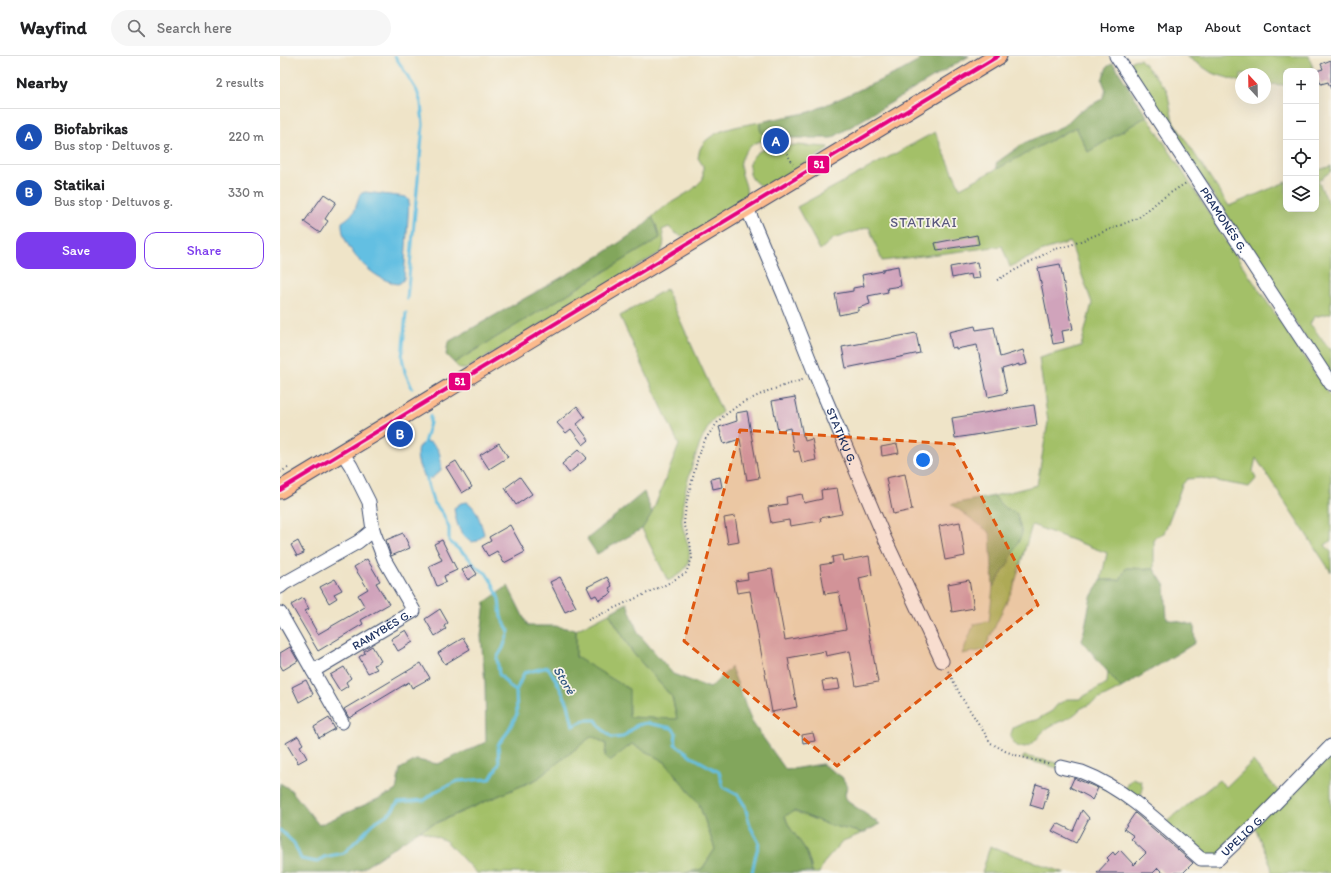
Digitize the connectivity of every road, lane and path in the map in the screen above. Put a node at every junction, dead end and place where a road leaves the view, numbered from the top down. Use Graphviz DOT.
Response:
graph roads {
  1 [pos="998,56"];
  2 [pos="1116,56"];
  3 [pos="781,143"];
  4 [pos="800,175"];
  5 [pos="1196,177"];
  6 [pos="747,208"];
  7 [pos="997,280"];
  8 [pos="816,376"];
  9 [pos="1331,384"];
  10 [pos="342,452"];
  11 [pos="280,490"];
  12 [pos="373,530"];
  13 [pos="280,587"];
  14 [pos="280,613"];
  15 [pos="588,620"];
  16 [pos="942,662"];
  17 [pos="313,671"];
  18 [pos="342,722"];
  19 [pos="1331,746"];
  20 [pos="1061,767"];
  1 -- 4 [label="main road"];
  2 -- 5 [label="street, PRAMONĖS G."];
  3 -- 4 [label="path"];
  4 -- 6 [label="main road"];
  5 -- 7 [label="path"];
  5 -- 9 [label="street, PRAMONĖS G."];
  6 -- 8 [label="street, STATIKŲ G."];
  6 -- 10 [label="main road"];
  8 -- 15 [label="path"];
  8 -- 16 [label="street, STATIKŲ G."];
  10 -- 11 [label="main road"];
  10 -- 12 [label="street, RAMYBĖS G."];
  12 -- 13 [label="street"];
  12 -- 17 [label="street, RAMYBĖS G."];
  14 -- 17 [label="street"];
  16 -- 20 [label="path"];
  17 -- 18 [label="street"];
  19 -- 20 [label="street, UPELIO G."];
}
